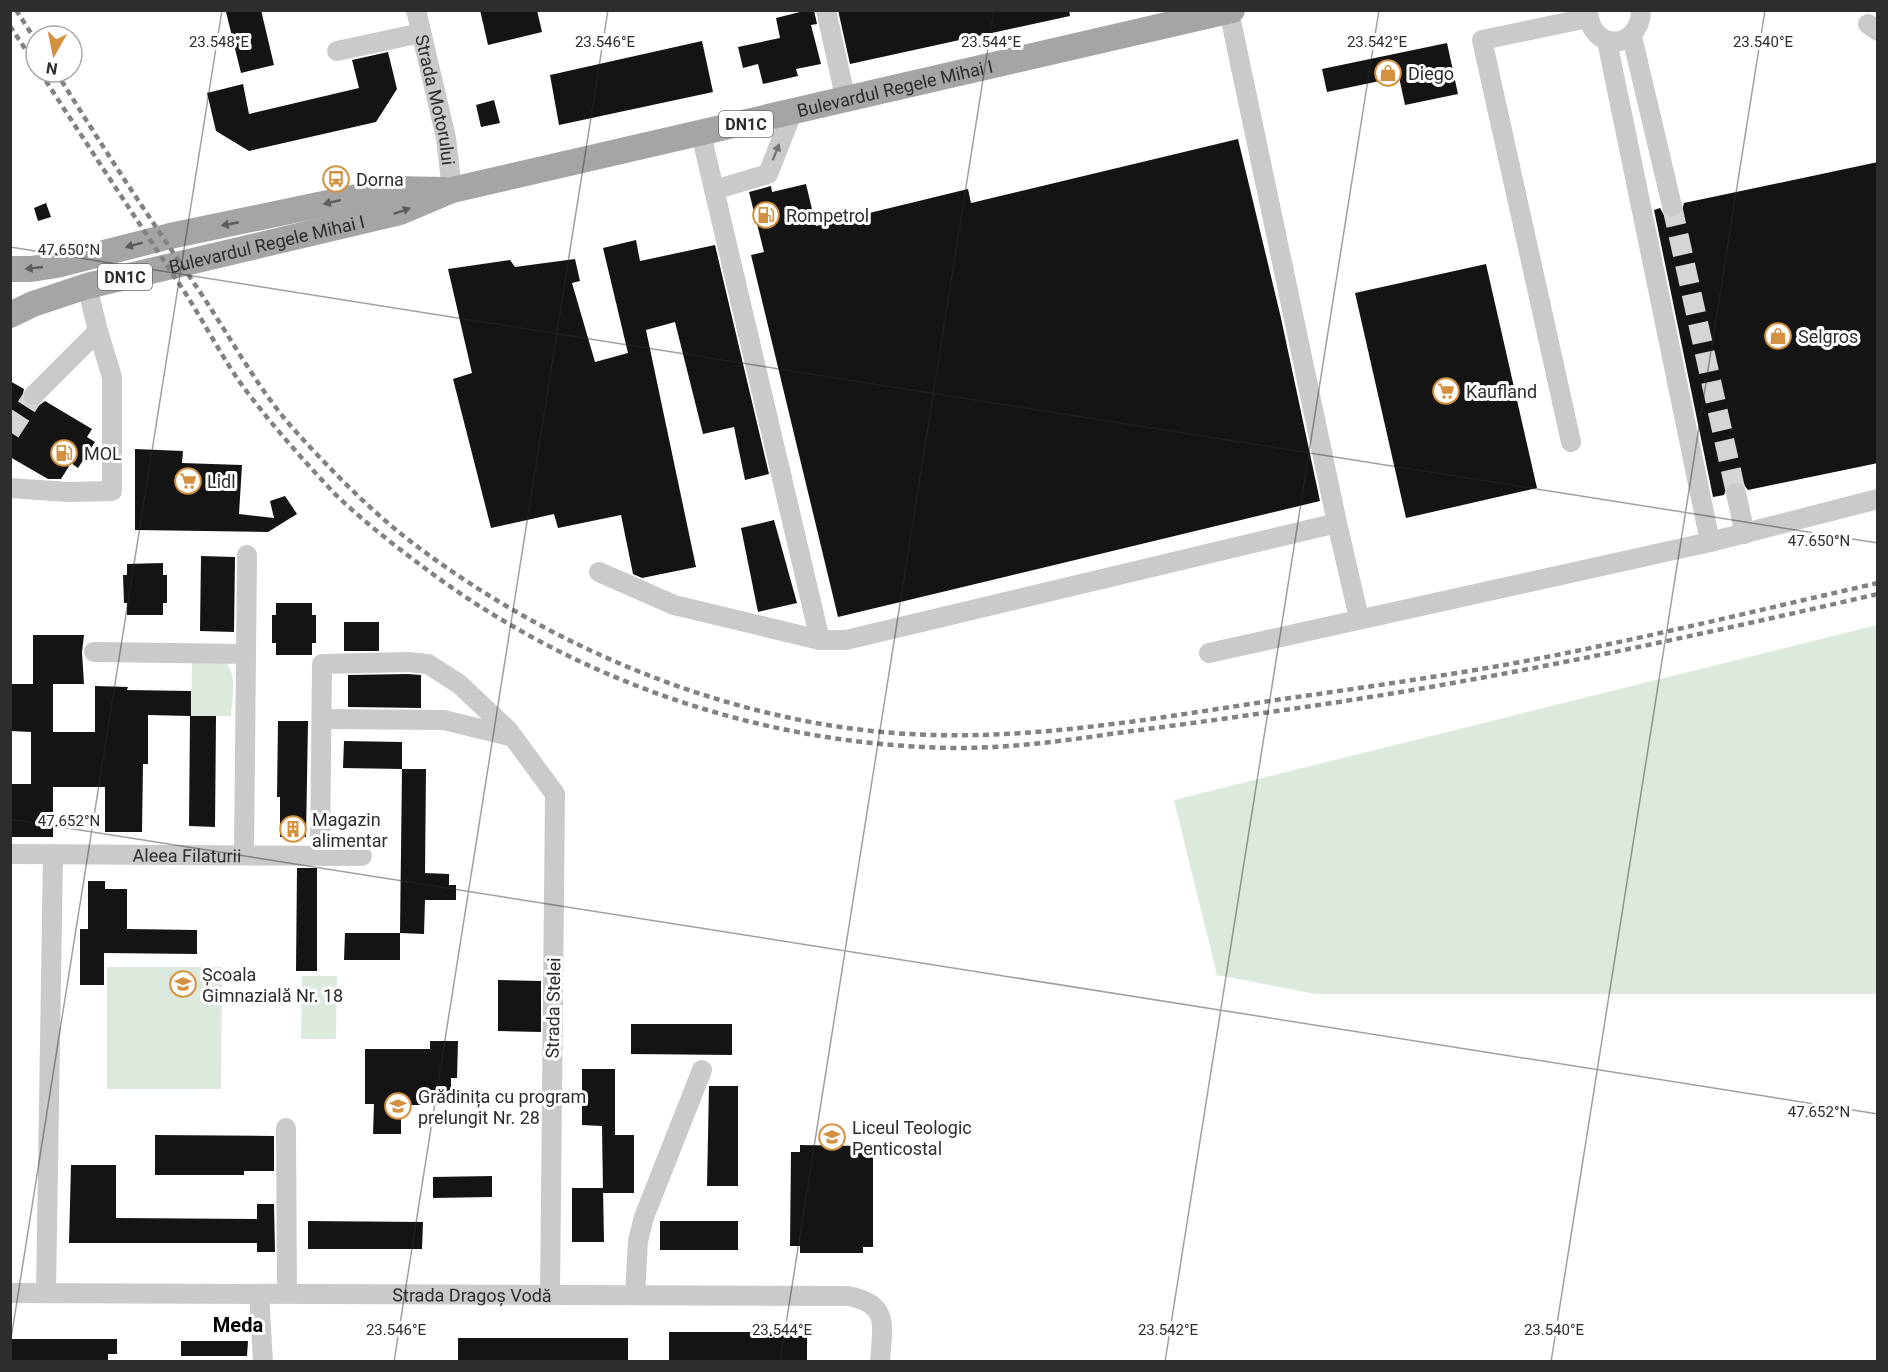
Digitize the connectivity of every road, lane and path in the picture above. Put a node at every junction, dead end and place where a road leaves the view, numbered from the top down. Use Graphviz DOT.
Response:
graph roads {
  1 [pos="416,10"];
  2 [pos="826,10"];
  3 [pos="1641,10"];
  4 [pos="1231,11"];
  5 [pos="1588,14"];
  6 [pos="421,33"];
  7 [pos="1632,37"];
  8 [pos="1607,41"];
  9 [pos="337,51"];
  10 [pos="846,101"];
  11 [pos="792,113"];
  12 [pos="701,134"];
  13 [pos="452,190"];
  14 [pos="714,190"];
  15 [pos="1672,206"];
  16 [pos="10,269"];
  17 [pos="87,286"];
  18 [pos="10,315"];
  19 [pos="98,332"];
  20 [pos="34,395"];
  21 [pos="1571,442"];
  22 [pos="10,488"];
  23 [pos="1736,493"];
  24 [pos="1878,500"];
  25 [pos="1337,523"];
  26 [pos="1745,534"];
  27 [pos="1710,542"];
  28 [pos="247,555"];
  29 [pos="599,572"];
  30 [pos="1359,618"];
  31 [pos="820,640"];
  32 [pos="94,652"];
  33 [pos="1209,653"];
  34 [pos="246,654"];
  35 [pos="322,719"];
  36 [pos="513,737"];
  37 [pos="10,854"];
  38 [pos="53,854"];
  39 [pos="244,855"];
  40 [pos="320,856"];
  41 [pos="362,856"];
  42 [pos="702,1071"];
  43 [pos="286,1128"];
  44 [pos="10,1293"];
  45 [pos="46,1293"];
  46 [pos="259,1294"];
  47 [pos="286,1294"];
  48 [pos="550,1295"];
  49 [pos="635,1295"];
  50 [pos="263,1362"];
  51 [pos="880,1362"];
  1 -- 6 [label="street, Strada Motorului"];
  2 -- 10 [label="street"];
  3 -- 7 [label="street"];
  4 -- 10 [label="main road, Bulevardul Regele Mihai I / DN1C"];
  4 -- 25 [label="street"];
  5 -- 8 [label="street"];
  5 -- 21 [label="street"];
  6 -- 9 [label="street"];
  6 -- 13 [label="street, Strada Motorului"];
  7 -- 8 [label="street"];
  7 -- 15 [label="street"];
  8 -- 27 [label="street"];
  10 -- 11 [label="main road, Bulevardul Regele Mihai I / DN1C"];
  11 -- 12 [label="main road, Bulevardul Regele Mihai I / DN1C"];
  14 -- 11 [label="street, one-way"];
  12 -- 13 [label="main road, Bulevardul Regele Mihai I / DN1C"];
  12 -- 14 [label="street"];
  13 -- 16 [label="main road, Bulevardul Regele Mihai I / DN1C, one-way"];
  17 -- 13 [label="main road, Bulevardul Regele Mihai I / DN1C, one-way"];
  14 -- 31 [label="street"];
  17 -- 18 [label="main road, Bulevardul Regele Mihai I / DN1C"];
  17 -- 19 [label="street"];
  19 -- 20 [label="street"];
  19 -- 22 [label="street"];
  23 -- 26 [label="street"];
  24 -- 26 [label="street"];
  25 -- 30 [label="street"];
  25 -- 31 [label="street"];
  26 -- 27 [label="street"];
  27 -- 30 [label="street"];
  28 -- 34 [label="street"];
  29 -- 31 [label="street"];
  30 -- 33 [label="street"];
  32 -- 34 [label="street"];
  34 -- 39 [label="street"];
  35 -- 36 [label="street"];
  35 -- 36 [label="street"];
  35 -- 40 [label="street"];
  36 -- 48 [label="street, Strada Stelei"];
  37 -- 38 [label="street, Aleea Filaturii"];
  38 -- 39 [label="street, Aleea Filaturii"];
  38 -- 45 [label="street"];
  39 -- 40 [label="street, Aleea Filaturii"];
  40 -- 41 [label="street, Aleea Filaturii"];
  42 -- 49 [label="street"];
  43 -- 47 [label="street"];
  44 -- 45 [label="street, Strada Dragoș Vodă"];
  45 -- 46 [label="street, Strada Dragoș Vodă"];
  46 -- 47 [label="street, Strada Dragoș Vodă"];
  46 -- 50 [label="street"];
  47 -- 48 [label="street, Strada Dragoș Vodă"];
  48 -- 49 [label="street, Strada Dragoș Vodă"];
  49 -- 51 [label="street, Strada Dragoș Vodă"];
}
